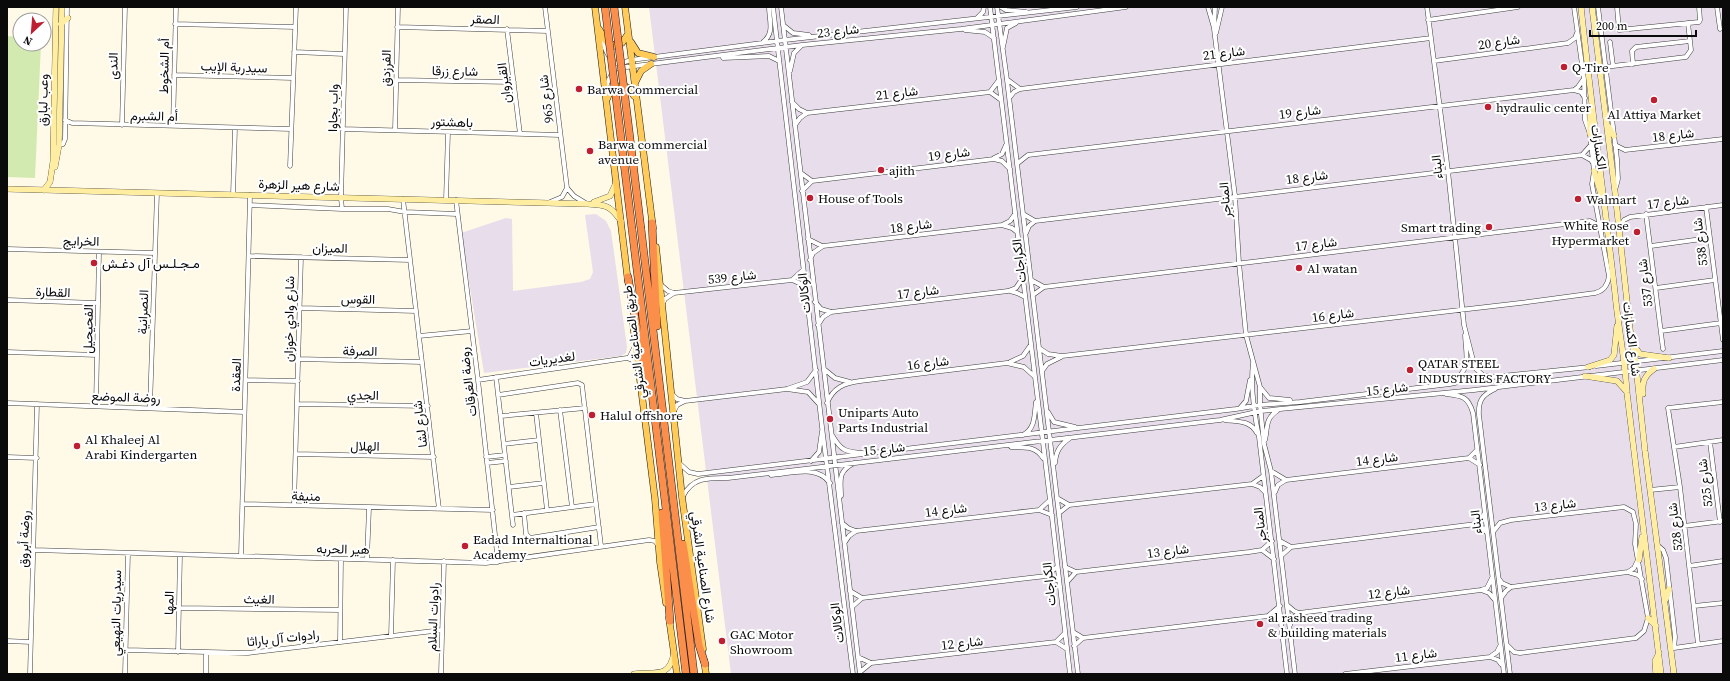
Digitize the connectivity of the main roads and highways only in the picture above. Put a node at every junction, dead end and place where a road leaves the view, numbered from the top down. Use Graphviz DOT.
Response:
graph roads {
  1 [pos="595,7"];
  2 [pos="605,7"];
  3 [pos="614,7"];
  4 [pos="625,7"];
  5 [pos="598,26"];
  6 [pos="628,34"];
  7 [pos="654,57"];
  8 [pos="651,64"];
  9 [pos="634,86"];
  10 [pos="607,100"];
  11 [pos="636,102"];
  12 [pos="652,223"];
  13 [pos="628,277"];
  14 [pos="657,354"];
  15 [pos="655,418"];
  16 [pos="660,468"];
  17 [pos="677,526"];
  18 [pos="670,621"];
  19 [pos="705,664"];
  20 [pos="677,674"];
  21 [pos="686,674"];
  22 [pos="694,674"];
  23 [pos="706,674"];
  1 -- 5 [label="main road, طريق الصناعية الشرقي"];
  2 -- 15 [label="highway, طريق الصناعية الشرقي, bridge"];
  3 -- 14 [label="highway, طريق الصناعية الشرقي, bridge"];
  4 -- 6 [label="main road"];
  5 -- 6 [label="main road"];
  5 -- 10 [label="main road, طريق الصناعية الشرقي"];
  6 -- 7 [label="main road"];
  6 -- 9 [label="main road"];
  8 -- 9 [label="main road"];
  9 -- 11 [label="main road"];
  10 -- 11 [label="main road"];
  10 -- 13 [label="main road, طريق الصناعية الشرقي"];
  11 -- 12 [label="main road"];
  12 -- 14 [label="highway"];
  12 -- 19 [label="main road, شارع الصناعية الشرقي"];
  13 -- 15 [label="highway"];
  13 -- 18 [label="main road, طريق الصناعية الشرقي"];
  14 -- 17 [label="highway, طريق الصناعية الشرقي"];
  15 -- 16 [label="highway, طريق الصناعية الشرقي"];
  16 -- 18 [label="highway"];
  16 -- 21 [label="highway, طريق الصناعية الشرقي"];
  17 -- 19 [label="highway"];
  17 -- 22 [label="highway, طريق الصناعية الشرقي"];
  18 -- 20 [label="main road"];
  19 -- 23 [label="main road, شارع الصناعية الشرقي"];
}
